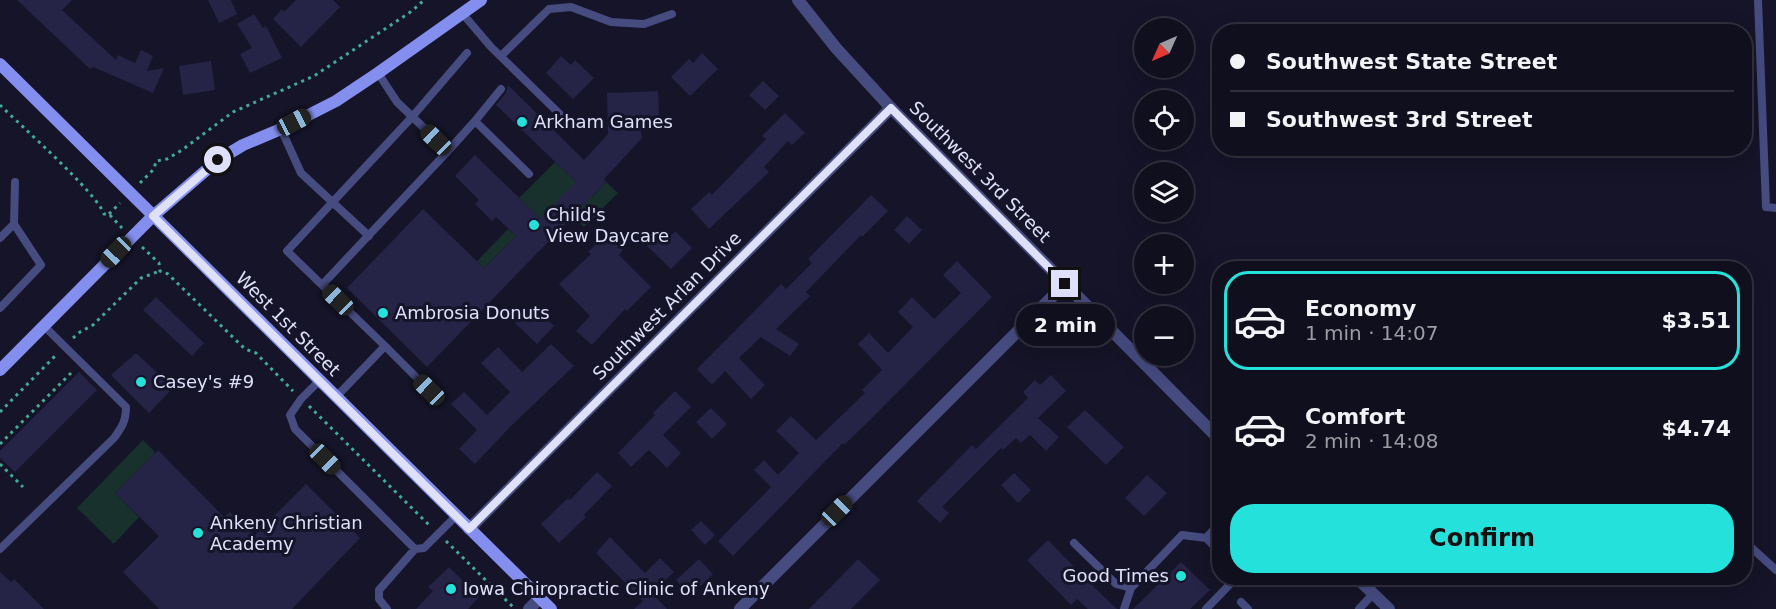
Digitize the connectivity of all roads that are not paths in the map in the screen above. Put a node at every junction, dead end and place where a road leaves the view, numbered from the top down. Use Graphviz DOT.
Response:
graph roads {
  1 [pos="481,0"];
  2 [pos="798,0"];
  3 [pos="1758,0"];
  4 [pos="462,13"];
  5 [pos="672,14"];
  6 [pos="466,53"];
  7 [pos="501,57"];
  8 [pos="0,64"];
  9 [pos="378,73"];
  10 [pos="501,89"];
  11 [pos="891,108"];
  12 [pos="412,117"];
  13 [pos="475,121"];
  14 [pos="573,127"];
  15 [pos="281,129"];
  16 [pos="448,152"];
  17 [pos="529,174"];
  18 [pos="15,182"];
  19 [pos="332,203"];
  20 [pos="1776,208"];
  21 [pos="153,216"];
  22 [pos="14,224"];
  23 [pos="369,236"];
  24 [pos="0,238"];
  25 [pos="1065,284"];
  26 [pos="322,285"];
  27 [pos="0,309"];
  28 [pos="44,326"];
  29 [pos="385,346"];
  30 [pos="0,370"];
  31 [pos="320,381"];
  32 [pos="429,390"];
  33 [pos="336,397"];
  34 [pos="1212,432"];
  35 [pos="456,516"];
  36 [pos="469,529"];
  37 [pos="1212,532"];
  38 [pos="1206,538"];
  39 [pos="1074,543"];
  40 [pos="1212,544"];
  41 [pos="1752,548"];
  42 [pos="0,549"];
  43 [pos="415,549"];
  44 [pos="1776,570"];
  45 [pos="1229,585"];
  46 [pos="1364,585"];
  47 [pos="1131,588"];
  48 [pos="1373,594"];
  49 [pos="540,598"];
  50 [pos="1241,602"];
  51 [pos="387,609"];
  52 [pos="529,609"];
  53 [pos="551,609"];
  54 [pos="740,609"];
  55 [pos="1124,609"];
  56 [pos="1206,609"];
  57 [pos="1248,609"];
  58 [pos="1359,609"];
  59 [pos="1389,609"];
  1 -- 4 [label="main road"];
  2 -- 11 [label="street, Southwest 3rd Street"];
  3 -- 20 [label="lane"];
  4 -- 7 [label="lane"];
  4 -- 9 [label="main road"];
  5 -- 7 [label="lane"];
  6 -- 12 [label="lane"];
  7 -- 14 [label="lane"];
  8 -- 21 [label="main road, West 1st Street"];
  9 -- 12 [label="lane"];
  9 -- 15 [label="main road"];
  10 -- 13 [label="lane"];
  11 -- 25 [label="street, Southwest 3rd Street"];
  11 -- 36 [label="street, Southwest Arlan Drive"];
  12 -- 16 [label="lane"];
  12 -- 19 [label="lane"];
  13 -- 16 [label="lane"];
  13 -- 17 [label="lane"];
  15 -- 19 [label="lane"];
  15 -- 21 [label="main road"];
  16 -- 23 [label="lane"];
  18 -- 22 [label="lane"];
  19 -- 23 [label="lane"];
  19 -- 26 [label="lane"];
  21 -- 28 [label="main road"];
  21 -- 31 [label="main road, West 1st Street"];
  22 -- 24 [label="lane"];
  22 -- 27 [label="lane"];
  23 -- 26 [label="lane"];
  25 -- 34 [label="street, Southwest 3rd Street"];
  25 -- 54 [label="street"];
  26 -- 29 [label="lane"];
  28 -- 30 [label="main road"];
  28 -- 42 [label="lane"];
  29 -- 32 [label="lane"];
  29 -- 33 [label="lane"];
  31 -- 33 [label="main road, West 1st Street"];
  31 -- 43 [label="lane"];
  33 -- 35 [label="main road, West 1st Street"];
  35 -- 36 [label="main road, West 1st Street"];
  35 -- 43 [label="lane"];
  36 -- 49 [label="main road, West 1st Street"];
  37 -- 38 [label="lane"];
  38 -- 40 [label="lane"];
  38 -- 47 [label="lane"];
  39 -- 47 [label="lane"];
  41 -- 44 [label="lane"];
  43 -- 51 [label="lane"];
  45 -- 56 [label="lane"];
  46 -- 48 [label="street"];
  47 -- 55 [label="lane"];
  48 -- 58 [label="lane"];
  48 -- 59 [label="street"];
  49 -- 52 [label="street"];
  49 -- 53 [label="main road, West 1st Street"];
  50 -- 57 [label="lane"];
}
